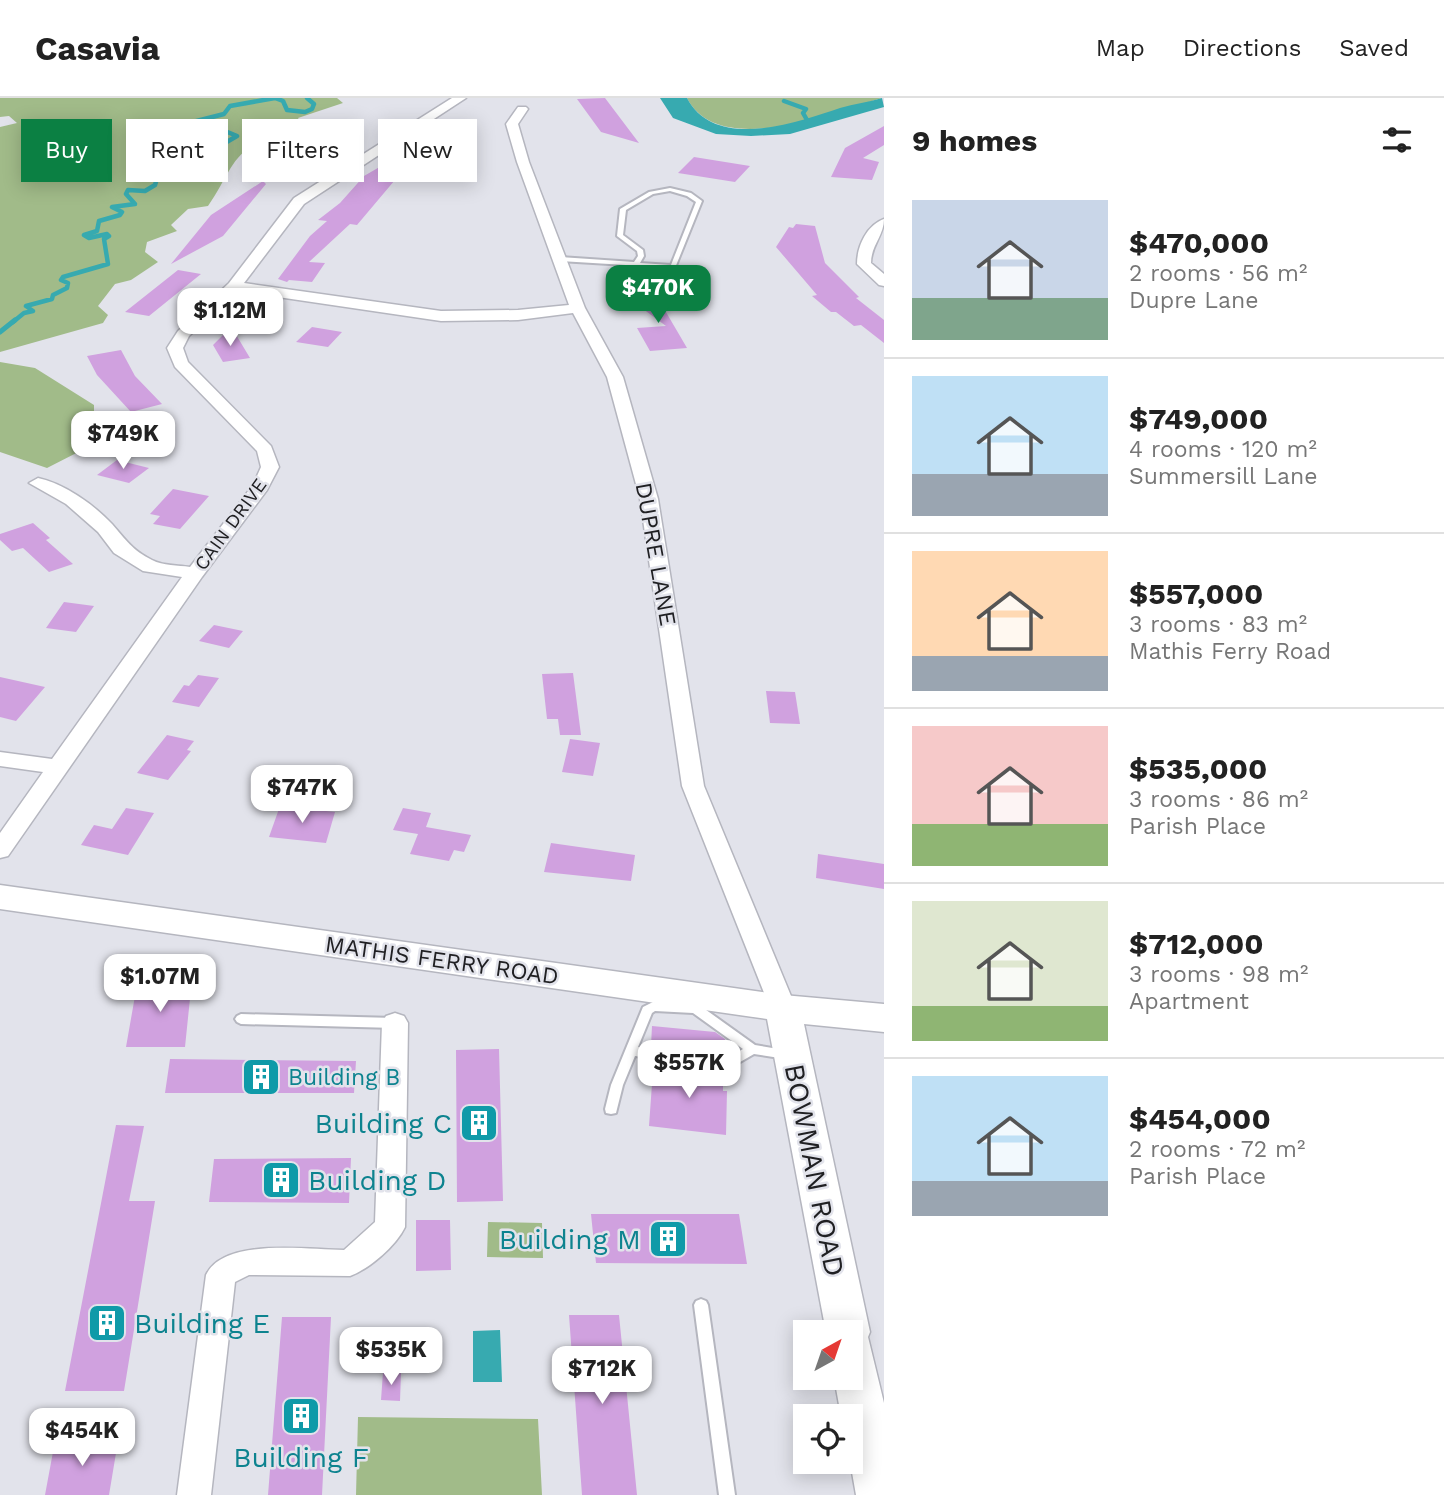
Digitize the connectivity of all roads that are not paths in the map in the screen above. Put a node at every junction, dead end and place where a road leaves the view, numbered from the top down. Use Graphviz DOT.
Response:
graph roads {
  1 [pos="460,98"];
  2 [pos="522,109"];
  3 [pos="884,223"];
  4 [pos="863,251"];
  5 [pos="884,253"];
  6 [pos="560,259"];
  7 [pos="636,264"];
  8 [pos="884,282"];
  9 [pos="234,286"];
  10 [pos="578,308"];
  11 [pos="38,483"];
  12 [pos="195,573"];
  13 [pos="0,759"];
  14 [pos="56,767"];
  15 [pos="0,850"];
  16 [pos="0,897"];
  17 [pos="698,1003"];
  18 [pos="783,1008"];
  19 [pos="884,1018"];
  20 [pos="241,1019"];
  21 [pos="395,1023"];
  22 [pos="752,1049"];
  23 [pos="631,1051"];
  24 [pos="792,1055"];
  25 [pos="611,1109"];
  26 [pos="701,1305"];
  27 [pos="846,1320"];
  28 [pos="859,1390"];
  29 [pos="194,1495"];
  30 [pos="727,1495"];
  31 [pos="880,1495"];
  1 -- 9 [label="street, CAIN DRIVE"];
  2 -- 6 [label="street, DUPRE LANE"];
  3 -- 4 [label="street"];
  4 -- 5 [label="street"];
  4 -- 8 [label="street"];
  6 -- 7 [label="lane"];
  6 -- 10 [label="street, DUPRE LANE"];
  7 -- 7 [label="lane"];
  9 -- 10 [label="street"];
  9 -- 12 [label="street, CAIN DRIVE"];
  10 -- 18 [label="street, DUPRE LANE"];
  11 -- 12 [label="street"];
  12 -- 14 [label="street, CAIN DRIVE"];
  13 -- 14 [label="street"];
  14 -- 15 [label="street, CAIN DRIVE"];
  16 -- 17 [label="main road, MATHIS FERRY ROAD"];
  17 -- 18 [label="main road, MATHIS FERRY ROAD"];
  17 -- 22 [label="lane"];
  17 -- 23 [label="lane"];
  18 -- 19 [label="main road, MATHIS FERRY ROAD"];
  18 -- 24 [label="main road, BOWMAN ROAD"];
  20 -- 21 [label="lane"];
  21 -- 29 [label="street"];
  22 -- 23 [label="lane"];
  22 -- 24 [label="lane"];
  23 -- 25 [label="lane"];
  24 -- 27 [label="main road, BOWMAN ROAD"];
  26 -- 30 [label="lane"];
  28 -- 31 [label="main road"];
}
